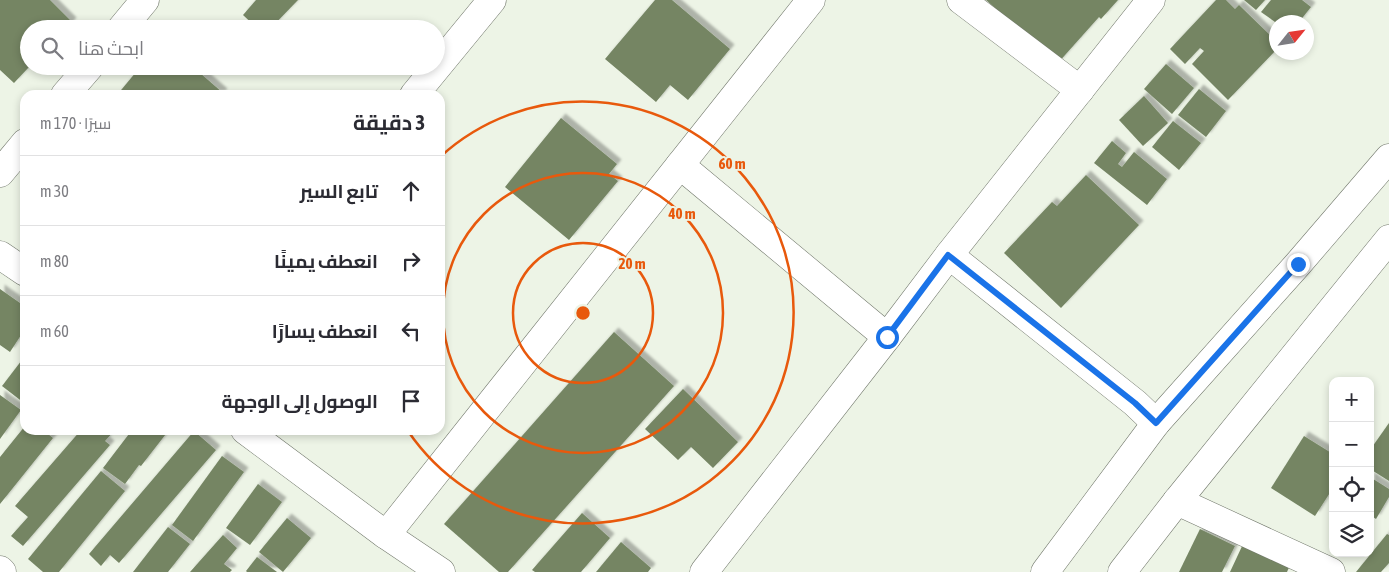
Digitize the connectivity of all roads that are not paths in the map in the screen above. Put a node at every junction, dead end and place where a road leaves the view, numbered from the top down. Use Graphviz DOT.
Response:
graph roads {
  1 [pos="145,0"];
  2 [pos="492,0"];
  3 [pos="811,0"];
  4 [pos="961,0"];
  5 [pos="1151,0"];
  6 [pos="128,20"];
  7 [pos="445,57"];
  8 [pos="82,75"];
  9 [pos="430,75"];
  10 [pos="69,90"];
  11 [pos="418,90"];
  12 [pos="1080,90"];
  13 [pos="20,149"];
  14 [pos="1389,158"];
  15 [pos="680,165"];
  16 [pos="0,172"];
  17 [pos="1389,240"];
  18 [pos="0,255"];
  19 [pos="948,255"];
  20 [pos="20,269"];
  21 [pos="887,337"];
  22 [pos="1156,423"];
  23 [pos="253,435"];
  24 [pos="1177,501"];
  25 [pos="386,535"];
  26 [pos="440,572"];
  27 [pos="704,572"];
  28 [pos="1045,572"];
  29 [pos="1122,572"];
  30 [pos="1332,572"];
  1 -- 6 [label="street"];
  2 -- 7 [label="street"];
  3 -- 15 [label="street"];
  4 -- 12 [label="street"];
  5 -- 12 [label="street"];
  8 -- 10 [label="street"];
  9 -- 11 [label="street"];
  12 -- 19 [label="street"];
  13 -- 16 [label="street"];
  14 -- 22 [label="street"];
  15 -- 21 [label="street"];
  15 -- 25 [label="street"];
  17 -- 24 [label="street"];
  18 -- 20 [label="street"];
  19 -- 21 [label="street"];
  19 -- 22 [label="street"];
  21 -- 27 [label="street"];
  22 -- 28 [label="street"];
  23 -- 25 [label="street"];
  24 -- 29 [label="street"];
  24 -- 30 [label="street"];
  25 -- 26 [label="street"];
}
